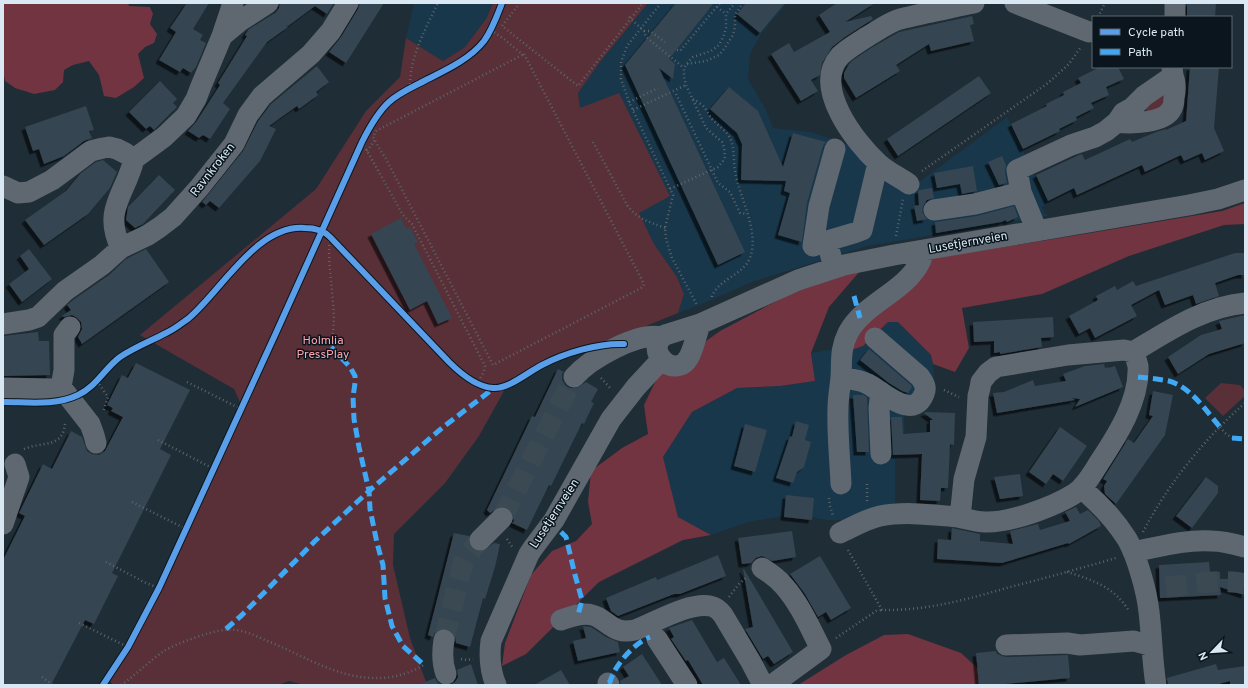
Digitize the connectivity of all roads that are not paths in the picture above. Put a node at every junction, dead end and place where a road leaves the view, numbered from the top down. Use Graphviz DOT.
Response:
graph roads {
  1 [pos="233,3"];
  2 [pos="268,3"];
  3 [pos="348,3"];
  4 [pos="974,3"];
  5 [pos="1015,3"];
  6 [pos="1175,3"];
  7 [pos="1175,16"];
  8 [pos="1092,23"];
  9 [pos="222,36"];
  10 [pos="1173,71"];
  11 [pos="1117,122"];
  12 [pos="834,149"];
  13 [pos="134,159"];
  14 [pos="878,163"];
  15 [pos="909,184"];
  16 [pos="3,186"];
  17 [pos="1245,190"];
  18 [pos="1021,192"];
  19 [pos="934,210"];
  20 [pos="1037,231"];
  21 [pos="827,241"];
  22 [pos="122,248"];
  23 [pos="922,251"];
  24 [pos="834,268"];
  25 [pos="1245,303"];
  26 [pos="699,316"];
  27 [pos="3,324"];
  28 [pos="70,327"];
  29 [pos="661,338"];
  30 [pos="875,338"];
  31 [pos="1133,352"];
  32 [pos="661,360"];
  33 [pos="581,371"];
  34 [pos="841,378"];
  35 [pos="3,388"];
  36 [pos="881,392"];
  37 [pos="65,395"];
  38 [pos="96,443"];
  39 [pos="881,454"];
  40 [pos="15,464"];
  41 [pos="834,489"];
  42 [pos="1082,489"];
  43 [pos="958,517"];
  44 [pos="502,518"];
  45 [pos="3,524"];
  46 [pos="840,533"];
  47 [pos="480,540"];
  48 [pos="1245,547"];
  49 [pos="1133,552"];
  50 [pos="762,568"];
  51 [pos="561,620"];
  52 [pos="657,639"];
  53 [pos="1006,645"];
  54 [pos="1152,646"];
  55 [pos="443,647"];
  56 [pos="446,674"];
  57 [pos="496,685"];
  58 [pos="687,685"];
  59 [pos="763,685"];
  60 [pos="772,685"];
  61 [pos="1156,685"];
  1 -- 9 [label="street"];
  2 -- 9 [label="street"];
  3 -- 22 [label="street, Ravnkroken"];
  4 -- 14 [label="street"];
  5 -- 8 [label="street"];
  6 -- 7 [label="street"];
  9 -- 13 [label="street"];
  10 -- 11 [label="street"];
  10 -- 11 [label="street"];
  11 -- 18 [label="street"];
  12 -- 21 [label="street"];
  13 -- 16 [label="street"];
  13 -- 22 [label="street"];
  14 -- 15 [label="street"];
  14 -- 21 [label="street"];
  17 -- 20 [label="street, Lusetjernveien"];
  18 -- 19 [label="street"];
  18 -- 20 [label="street"];
  20 -- 23 [label="street, Lusetjernveien"];
  21 -- 24 [label="street"];
  22 -- 27 [label="street, Ravnkroken"];
  23 -- 24 [label="street, Lusetjernveien"];
  23 -- 34 [label="street"];
  24 -- 26 [label="street, Lusetjernveien"];
  25 -- 31 [label="street"];
  26 -- 29 [label="street, Lusetjernveien"];
  26 -- 32 [label="street"];
  28 -- 37 [label="street"];
  29 -- 32 [label="street"];
  29 -- 33 [label="street"];
  30 -- 36 [label="street"];
  31 -- 42 [label="street"];
  31 -- 43 [label="street"];
  32 -- 57 [label="street, Lusetjernveien"];
  34 -- 36 [label="street"];
  34 -- 41 [label="street"];
  35 -- 37 [label="street"];
  36 -- 39 [label="street"];
  37 -- 38 [label="street"];
  40 -- 45 [label="street"];
  42 -- 43 [label="street"];
  42 -- 49 [label="street"];
  43 -- 46 [label="street"];
  44 -- 47 [label="street"];
  48 -- 49 [label="street"];
  49 -- 54 [label="street"];
  50 -- 60 [label="street"];
  51 -- 59 [label="street"];
  52 -- 58 [label="street"];
  53 -- 54 [label="street"];
  54 -- 61 [label="street"];
  55 -- 56 [label="street"];
}
